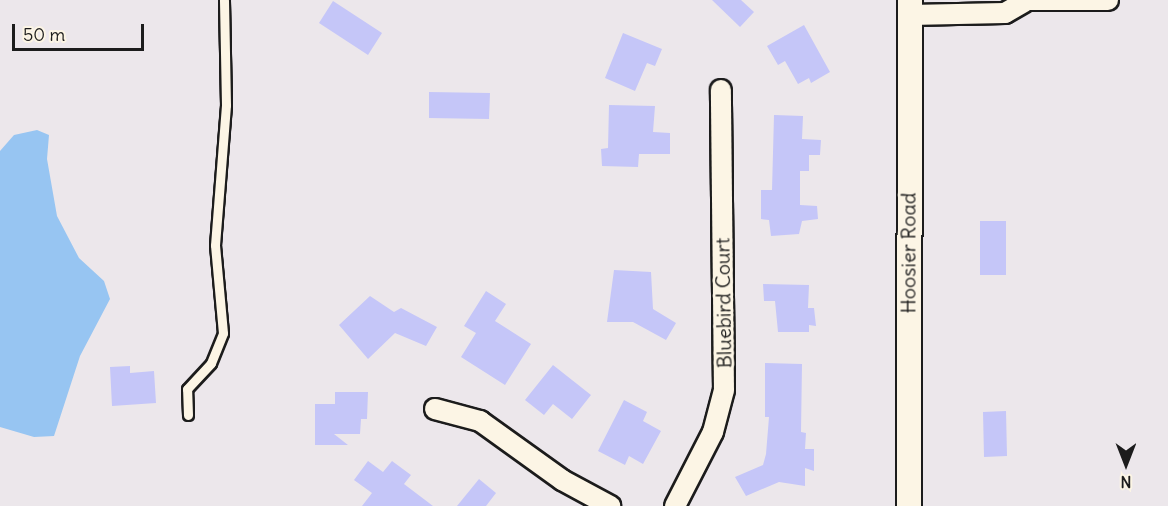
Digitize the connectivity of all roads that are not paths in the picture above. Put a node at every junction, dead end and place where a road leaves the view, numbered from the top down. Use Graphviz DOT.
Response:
graph roads {
  1 [pos="224,0"];
  2 [pos="1108,0"];
  3 [pos="1021,1"];
  4 [pos="910,7"];
  5 [pos="721,90"];
  6 [pos="435,408"];
  7 [pos="188,415"];
  8 [pos="610,506"];
  9 [pos="675,506"];
  10 [pos="909,506"];
  1 -- 7 [label="lane"];
  2 -- 3 [label="street"];
  3 -- 4 [label="street"];
  4 -- 10 [label="street, Hoosier Road"];
  5 -- 9 [label="street, Bluebird Court"];
  6 -- 8 [label="street"];
}
